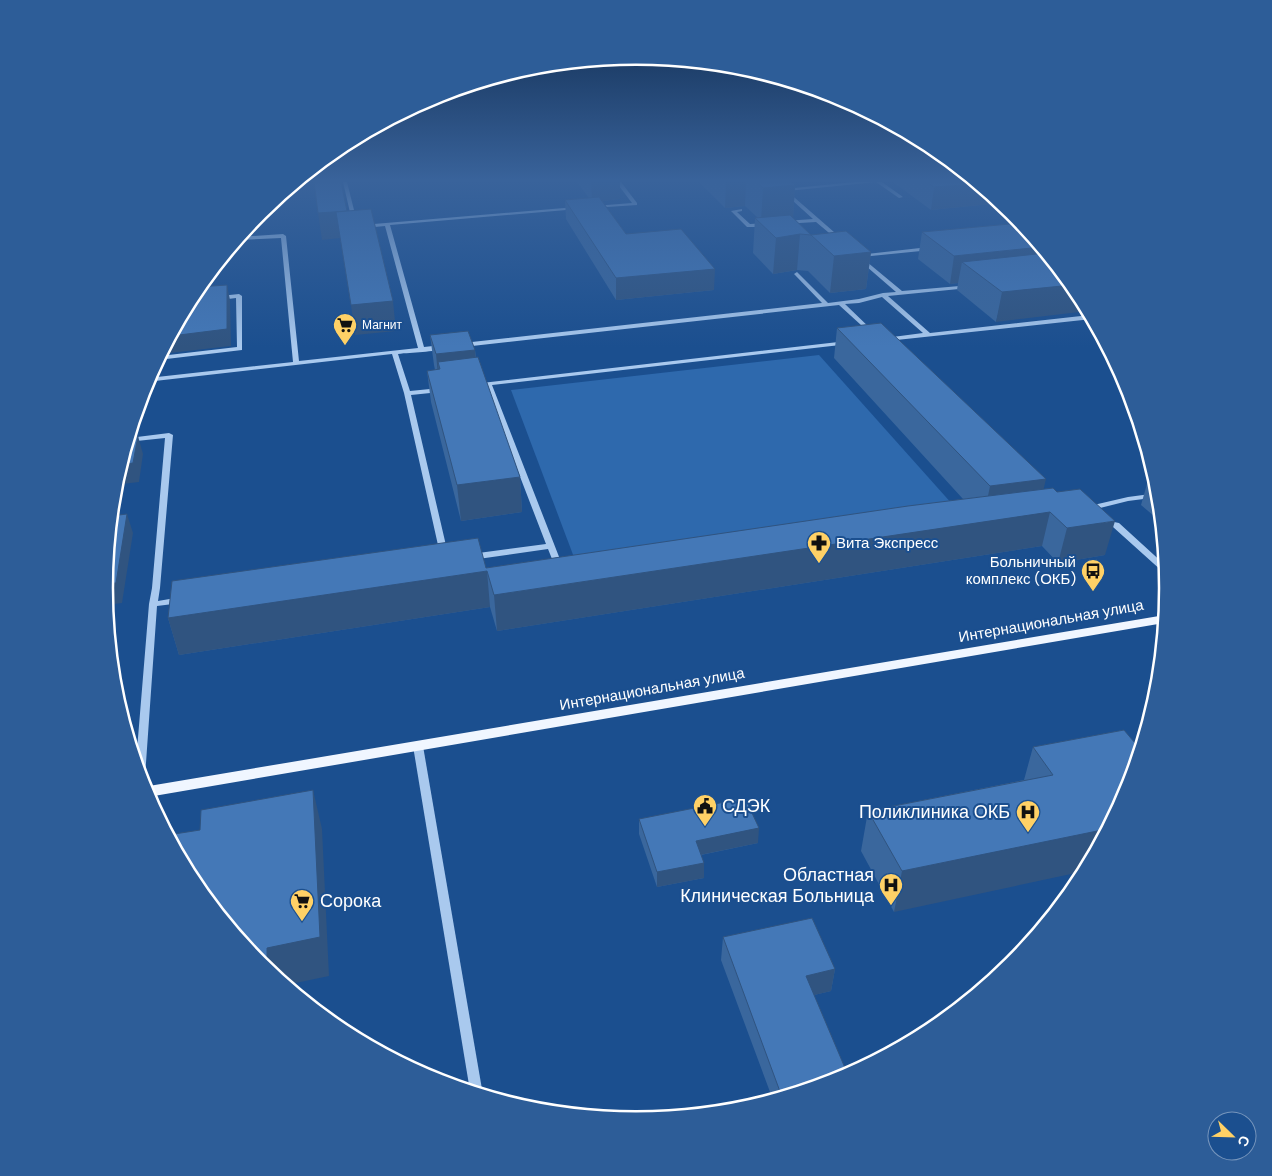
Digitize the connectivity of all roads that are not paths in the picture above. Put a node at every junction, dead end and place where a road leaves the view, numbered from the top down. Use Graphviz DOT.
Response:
graph roads {
  1 [pos="270,237"];
  2 [pos="283,237"];
  3 [pos="391,237"];
  4 [pos="836,237"];
  5 [pos="247,238"];
  6 [pos="844,244"];
  7 [pos="936,248"];
  8 [pos="851,250"];
  9 [pos="858,256"];
  10 [pos="797,274"];
  11 [pos="977,285"];
  12 [pos="851,293"];
  13 [pos="900,293"];
  14 [pos="883,295"];
  15 [pos="209,299"];
  16 [pos="859,301"];
  17 [pos="840,303"];
  18 [pos="827,305"];
  19 [pos="1083,318"];
  20 [pos="928,334"];
  21 [pos="879,340"];
  22 [pos="869,341"];
  23 [pos="859,342"];
  24 [pos="886,346"];
  25 [pos="422,350"];
  26 [pos="396,353"];
  27 [pos="167,357"];
  28 [pos="296,364"];
  29 [pos="157,379"];
  30 [pos="488,384"];
  31 [pos="470,386"];
  32 [pos="452,388"];
  33 [pos="408,393"];
  34 [pos="135,439"];
  35 [pos="1151,496"];
  36 [pos="1083,510"];
  37 [pos="1091,520"];
  38 [pos="551,546"];
  39 [pos="464,558"];
  40 [pos="436,562"];
  41 [pos="1158,563"];
  42 [pos="564,580"];
  43 [pos="192,598"];
  44 [pos="152,604"];
  45 [pos="1158,620"];
  46 [pos="418,746"];
  47 [pos="141,757"];
  48 [pos="154,790"];
  49 [pos="476,1085"];
  1 -- 5 [label="street"];
  2 -- 28 [label="street"];
  3 -- 25 [label="street"];
  4 -- 6 [label="street"];
  7 -- 9 [label="lane"];
  8 -- 9 [label="street"];
  9 -- 13 [label="street"];
  10 -- 18 [label="street"];
  11 -- 13 [label="street"];
  12 -- 16 [label="street"];
  13 -- 14 [label="street"];
  14 -- 16 [label="street"];
  14 -- 20 [label="street"];
  15 -- 27 [label="lane"];
  16 -- 17 [label="street"];
  17 -- 18 [label="street"];
  17 -- 21 [label="street"];
  18 -- 25 [label="street"];
  19 -- 20 [label="street"];
  20 -- 21 [label="street"];
  21 -- 22 [label="street"];
  21 -- 24 [label="street"];
  23 -- 30 [label="street"];
  25 -- 26 [label="street"];
  26 -- 28 [label="street"];
  26 -- 33 [label="street"];
  28 -- 29 [label="street"];
  30 -- 31 [label="street"];
  30 -- 38 [label="street"];
  32 -- 33 [label="street"];
  33 -- 40 [label="street"];
  34 -- 44 [label="street"];
  35 -- 36 [label="street"];
  37 -- 41 [label="street"];
  38 -- 39 [label="street"];
  38 -- 42 [label="street"];
  43 -- 44 [label="street"];
  44 -- 47 [label="street"];
  45 -- 46 [label="main road, Интернациональная улица"];
  46 -- 48 [label="main road, Интернациональная улица"];
  46 -- 49 [label="street"];
}
